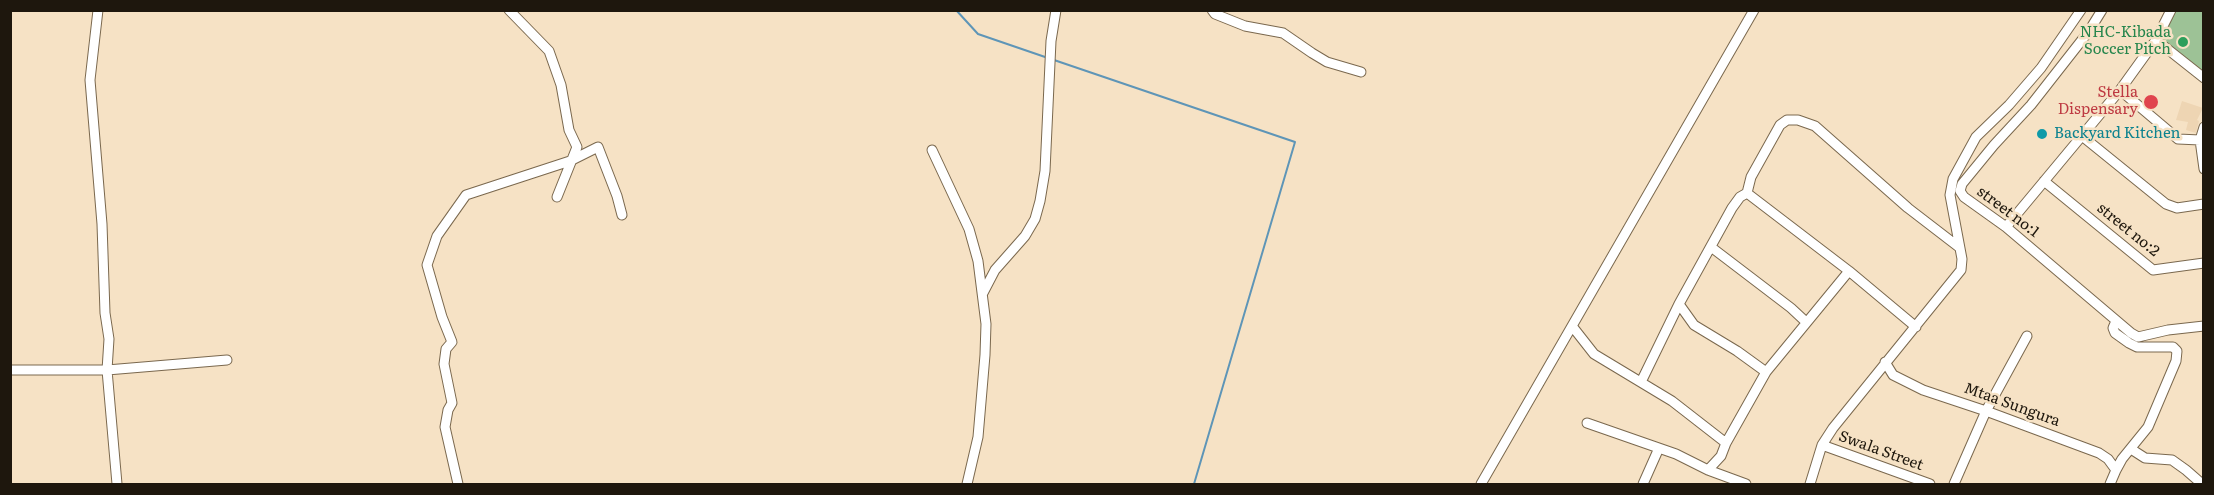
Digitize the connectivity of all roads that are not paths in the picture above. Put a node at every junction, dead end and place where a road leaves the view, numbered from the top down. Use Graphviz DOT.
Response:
graph roads {
  1 [pos="98,10"];
  2 [pos="509,10"];
  3 [pos="1056,10"];
  4 [pos="1212,10"];
  5 [pos="1754,10"];
  6 [pos="2081,10"];
  7 [pos="2102,10"];
  8 [pos="2171,10"];
  9 [pos="2156,40"];
  10 [pos="1360,72"];
  11 [pos="2204,78"];
  12 [pos="2120,90"];
  13 [pos="2204,127"];
  14 [pos="2082,136"];
  15 [pos="2200,140"];
  16 [pos="932,150"];
  17 [pos="570,161"];
  18 [pos="2204,169"];
  19 [pos="2044,182"];
  20 [pos="1747,193"];
  21 [pos="557,196"];
  22 [pos="2204,204"];
  23 [pos="622,215"];
  24 [pos="2006,227"];
  25 [pos="1711,247"];
  26 [pos="1960,248"];
  27 [pos="2204,263"];
  28 [pos="1849,271"];
  29 [pos="983,294"];
  30 [pos="1679,304"];
  31 [pos="2116,321"];
  32 [pos="1806,322"];
  33 [pos="1572,326"];
  34 [pos="2204,326"];
  35 [pos="1916,327"];
  36 [pos="2027,336"];
  37 [pos="227,360"];
  38 [pos="1886,362"];
  39 [pos="10,370"];
  40 [pos="107,370"];
  41 [pos="1766,372"];
  42 [pos="1641,382"];
  43 [pos="1986,411"];
  44 [pos="1587,423"];
  45 [pos="1726,443"];
  46 [pos="1822,446"];
  47 [pos="1659,448"];
  48 [pos="2131,449"];
  49 [pos="1721,456"];
  50 [pos="1708,470"];
  51 [pos="2116,470"];
  52 [pos="1728,477"];
  53 [pos="1924,483"];
  54 [pos="117,484"];
  55 [pos="458,484"];
  56 [pos="968,484"];
  57 [pos="1481,484"];
  58 [pos="1642,484"];
  59 [pos="1746,484"];
  60 [pos="1809,484"];
  61 [pos="1954,484"];
  62 [pos="2109,484"];
  63 [pos="2202,484"];
  1 -- 40 [label="street"];
  2 -- 17 [label="street"];
  3 -- 29 [label="street"];
  4 -- 10 [label="street"];
  5 -- 33 [label="street"];
  6 -- 26 [label="street"];
  7 -- 24 [label="street, street no:1"];
  8 -- 9 [label="street"];
  9 -- 11 [label="street"];
  9 -- 12 [label="street"];
  12 -- 14 [label="street"];
  12 -- 15 [label="street"];
  13 -- 15 [label="street"];
  14 -- 19 [label="street"];
  14 -- 22 [label="street"];
  15 -- 18 [label="street"];
  16 -- 29 [label="street"];
  17 -- 21 [label="street"];
  17 -- 23 [label="street"];
  17 -- 55 [label="street"];
  19 -- 24 [label="street"];
  19 -- 27 [label="street, street no:2"];
  20 -- 25 [label="street"];
  20 -- 26 [label="street"];
  20 -- 28 [label="street"];
  24 -- 31 [label="street, street no:1"];
  25 -- 30 [label="street"];
  25 -- 32 [label="street"];
  26 -- 35 [label="street"];
  28 -- 32 [label="street"];
  28 -- 35 [label="street"];
  29 -- 56 [label="street"];
  30 -- 41 [label="street"];
  30 -- 42 [label="street"];
  31 -- 34 [label="street, street no:1"];
  31 -- 48 [label="street"];
  32 -- 41 [label="street"];
  33 -- 42 [label="street"];
  33 -- 57 [label="street"];
  35 -- 38 [label="street"];
  36 -- 43 [label="street"];
  37 -- 40 [label="street"];
  38 -- 43 [label="street, Mtaa Sungura"];
  38 -- 46 [label="street"];
  39 -- 40 [label="street"];
  40 -- 54 [label="street"];
  41 -- 45 [label="street"];
  42 -- 45 [label="street"];
  43 -- 51 [label="street, Mtaa Sungura"];
  43 -- 61 [label="street"];
  44 -- 47 [label="street"];
  45 -- 49 [label="street"];
  46 -- 53 [label="street, Swala Street"];
  46 -- 60 [label="street"];
  47 -- 50 [label="street"];
  47 -- 58 [label="street"];
  48 -- 51 [label="street"];
  48 -- 63 [label="street"];
  49 -- 50 [label="street"];
  49 -- 52 [label="street"];
  50 -- 52 [label="street"];
  51 -- 62 [label="street"];
  52 -- 59 [label="street"];
}
